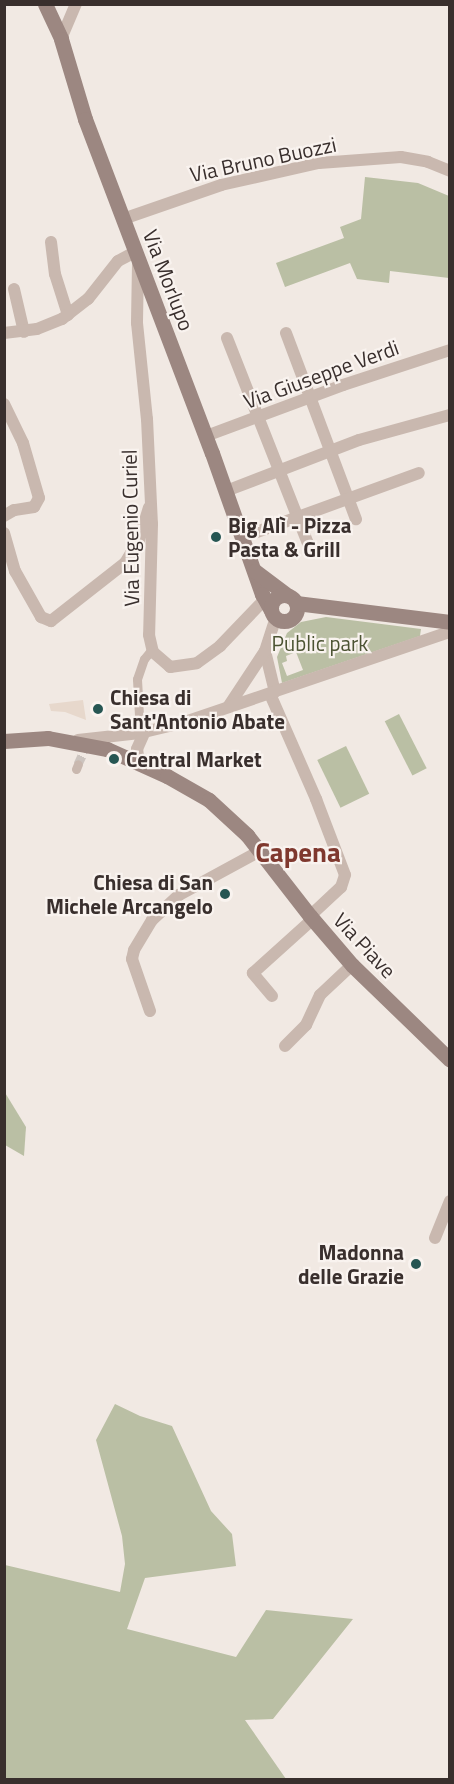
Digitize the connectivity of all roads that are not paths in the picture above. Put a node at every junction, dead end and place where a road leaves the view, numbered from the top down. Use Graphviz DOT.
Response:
graph roads {
  1 [pos="45,4"];
  2 [pos="76,4"];
  3 [pos="61,39"];
  4 [pos="450,171"];
  5 [pos="123,219"];
  6 [pos="51,242"];
  7 [pos="137,256"];
  8 [pos="14,289"];
  9 [pos="68,315"];
  10 [pos="24,332"];
  11 [pos="4,333"];
  12 [pos="286,333"];
  13 [pos="227,338"];
  14 [pos="450,350"];
  15 [pos="310,397"];
  16 [pos="4,405"];
  17 [pos="450,415"];
  18 [pos="258,416"];
  19 [pos="206,436"];
  20 [pos="330,451"];
  21 [pos="280,471"];
  22 [pos="419,473"];
  23 [pos="226,491"];
  24 [pos="348,499"];
  25 [pos="150,504"];
  26 [pos="4,516"];
  27 [pos="298,517"];
  28 [pos="356,519"];
  29 [pos="4,533"];
  30 [pos="243,537"];
  31 [pos="309,546"];
  32 [pos="255,571"];
  33 [pos="291,599"];
  34 [pos="271,609"];
  35 [pos="450,622"];
  36 [pos="450,632"];
  37 [pos="152,649"];
  38 [pos="266,651"];
  39 [pos="243,683"];
  40 [pos="273,693"];
  41 [pos="254,699"];
  42 [pos="228,707"];
  43 [pos="142,733"];
  44 [pos="4,741"];
  45 [pos="70,741"];
  46 [pos="139,763"];
  47 [pos="260,851"];
  48 [pos="311,918"];
  49 [pos="352,965"];
  50 [pos="272,996"];
  51 [pos="150,1011"];
  52 [pos="285,1046"];
  53 [pos="450,1060"];
  54 [pos="450,1201"];
  55 [pos="435,1238"];
  1 -- 3 [label="main road, Via Morlupo"];
  2 -- 3 [label="street"];
  3 -- 5 [label="main road, Via Morlupo"];
  4 -- 5 [label="street, Via Bruno Buozzi"];
  5 -- 7 [label="main road, Via Morlupo"];
  6 -- 9 [label="street"];
  7 -- 9 [label="street"];
  7 -- 19 [label="main road, Via Morlupo"];
  7 -- 25 [label="street, Via Eugenio Curiel"];
  8 -- 10 [label="street"];
  9 -- 10 [label="street"];
  10 -- 11 [label="street"];
  12 -- 15 [label="street"];
  13 -- 18 [label="street"];
  14 -- 15 [label="street, Via Giuseppe Verdi"];
  15 -- 18 [label="street, Via Giuseppe Verdi"];
  15 -- 20 [label="street"];
  16 -- 26 [label="street"];
  17 -- 20 [label="street"];
  18 -- 19 [label="street, Via Giuseppe Verdi"];
  18 -- 21 [label="street"];
  19 -- 23 [label="main road, Via Morlupo"];
  20 -- 21 [label="street"];
  20 -- 24 [label="street"];
  21 -- 23 [label="street"];
  21 -- 27 [label="street"];
  22 -- 24 [label="street"];
  23 -- 30 [label="main road, Via Morlupo"];
  24 -- 27 [label="street"];
  24 -- 28 [label="street"];
  25 -- 29 [label="street"];
  25 -- 37 [label="street, Via Eugenio Curiel"];
  27 -- 30 [label="street"];
  27 -- 31 [label="street"];
  30 -- 32 [label="main road, Via Morlupo"];
  32 -- 33 [label="main road"];
  32 -- 34 [label="main road, Via Morlupo"];
  33 -- 34 [label="main road"];
  33 -- 34 [label="main road"];
  33 -- 35 [label="main road"];
  34 -- 37 [label="street"];
  34 -- 38 [label="street"];
  36 -- 40 [label="street"];
  37 -- 43 [label="street"];
  38 -- 39 [label="street"];
  38 -- 40 [label="street"];
  39 -- 41 [label="street"];
  39 -- 42 [label="street"];
  40 -- 41 [label="street"];
  40 -- 48 [label="street"];
  41 -- 42 [label="street"];
  42 -- 43 [label="street"];
  43 -- 45 [label="street"];
  43 -- 46 [label="street"];
  44 -- 45 [label="main road, Via Piave"];
  45 -- 46 [label="main road, Via Piave"];
  46 -- 47 [label="main road, Via Piave"];
  47 -- 48 [label="main road, Via Piave"];
  47 -- 51 [label="street"];
  48 -- 49 [label="main road, Via Piave"];
  48 -- 50 [label="street"];
  49 -- 52 [label="street"];
  49 -- 53 [label="main road, Via Piave"];
  54 -- 55 [label="street"];
}
